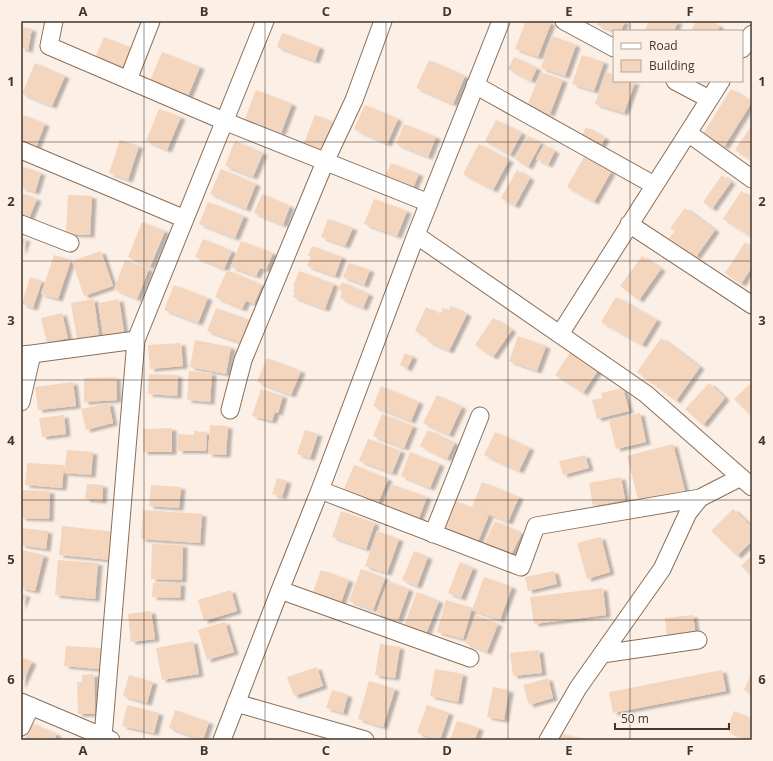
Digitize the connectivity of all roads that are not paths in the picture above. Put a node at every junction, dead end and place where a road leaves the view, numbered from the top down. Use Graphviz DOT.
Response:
graph roads {
  1 [pos="54,21"];
  2 [pos="151,21"];
  3 [pos="265,21"];
  4 [pos="383,21"];
  5 [pos="501,21"];
  6 [pos="564,21"];
  7 [pos="752,34"];
  8 [pos="613,47"];
  9 [pos="743,48"];
  10 [pos="128,80"];
  11 [pos="676,82"];
  12 [pos="720,82"];
  13 [pos="475,85"];
  14 [pos="709,100"];
  15 [pos="224,121"];
  16 [pos="688,133"];
  17 [pos="21,150"];
  18 [pos="325,162"];
  19 [pos="752,179"];
  20 [pos="654,186"];
  21 [pos="429,203"];
  22 [pos="185,219"];
  23 [pos="21,224"];
  24 [pos="629,224"];
  25 [pos="416,235"];
  26 [pos="70,243"];
  27 [pos="752,305"];
  28 [pos="560,334"];
  29 [pos="136,340"];
  30 [pos="26,355"];
  31 [pos="21,402"];
  32 [pos="230,410"];
  33 [pos="480,416"];
  34 [pos="746,482"];
  35 [pos="320,490"];
  36 [pos="700,498"];
  37 [pos="434,534"];
  38 [pos="280,590"];
  39 [pos="698,640"];
  40 [pos="602,654"];
  41 [pos="470,658"];
  42 [pos="236,703"];
  43 [pos="26,704"];
  44 [pos="21,727"];
  45 [pos="107,738"];
  46 [pos="222,740"];
  47 [pos="365,740"];
  48 [pos="548,740"];
  1 -- 10 [label="street"];
  2 -- 10 [label="street"];
  3 -- 15 [label="street"];
  4 -- 18 [label="street"];
  5 -- 13 [label="street"];
  6 -- 8 [label="street"];
  7 -- 9 [label="street"];
  10 -- 15 [label="street"];
  11 -- 14 [label="street"];
  12 -- 14 [label="street"];
  13 -- 20 [label="street"];
  13 -- 21 [label="street"];
  14 -- 16 [label="street"];
  15 -- 18 [label="street"];
  15 -- 22 [label="street"];
  16 -- 19 [label="street"];
  16 -- 20 [label="street"];
  17 -- 22 [label="street"];
  18 -- 21 [label="street"];
  18 -- 32 [label="street"];
  20 -- 24 [label="street"];
  21 -- 25 [label="street"];
  22 -- 29 [label="street"];
  23 -- 26 [label="street"];
  24 -- 27 [label="street"];
  24 -- 28 [label="street"];
  25 -- 28 [label="street"];
  25 -- 35 [label="street"];
  28 -- 34 [label="street"];
  29 -- 30 [label="street"];
  29 -- 45 [label="street"];
  30 -- 31 [label="street"];
  33 -- 37 [label="street"];
  34 -- 36 [label="street"];
  35 -- 37 [label="street"];
  35 -- 38 [label="street"];
  36 -- 37 [label="street"];
  36 -- 40 [label="street"];
  38 -- 41 [label="street"];
  38 -- 42 [label="street"];
  39 -- 40 [label="street"];
  40 -- 48 [label="street"];
  42 -- 46 [label="street"];
  42 -- 47 [label="street"];
  43 -- 44 [label="street"];
  43 -- 45 [label="street"];
}
